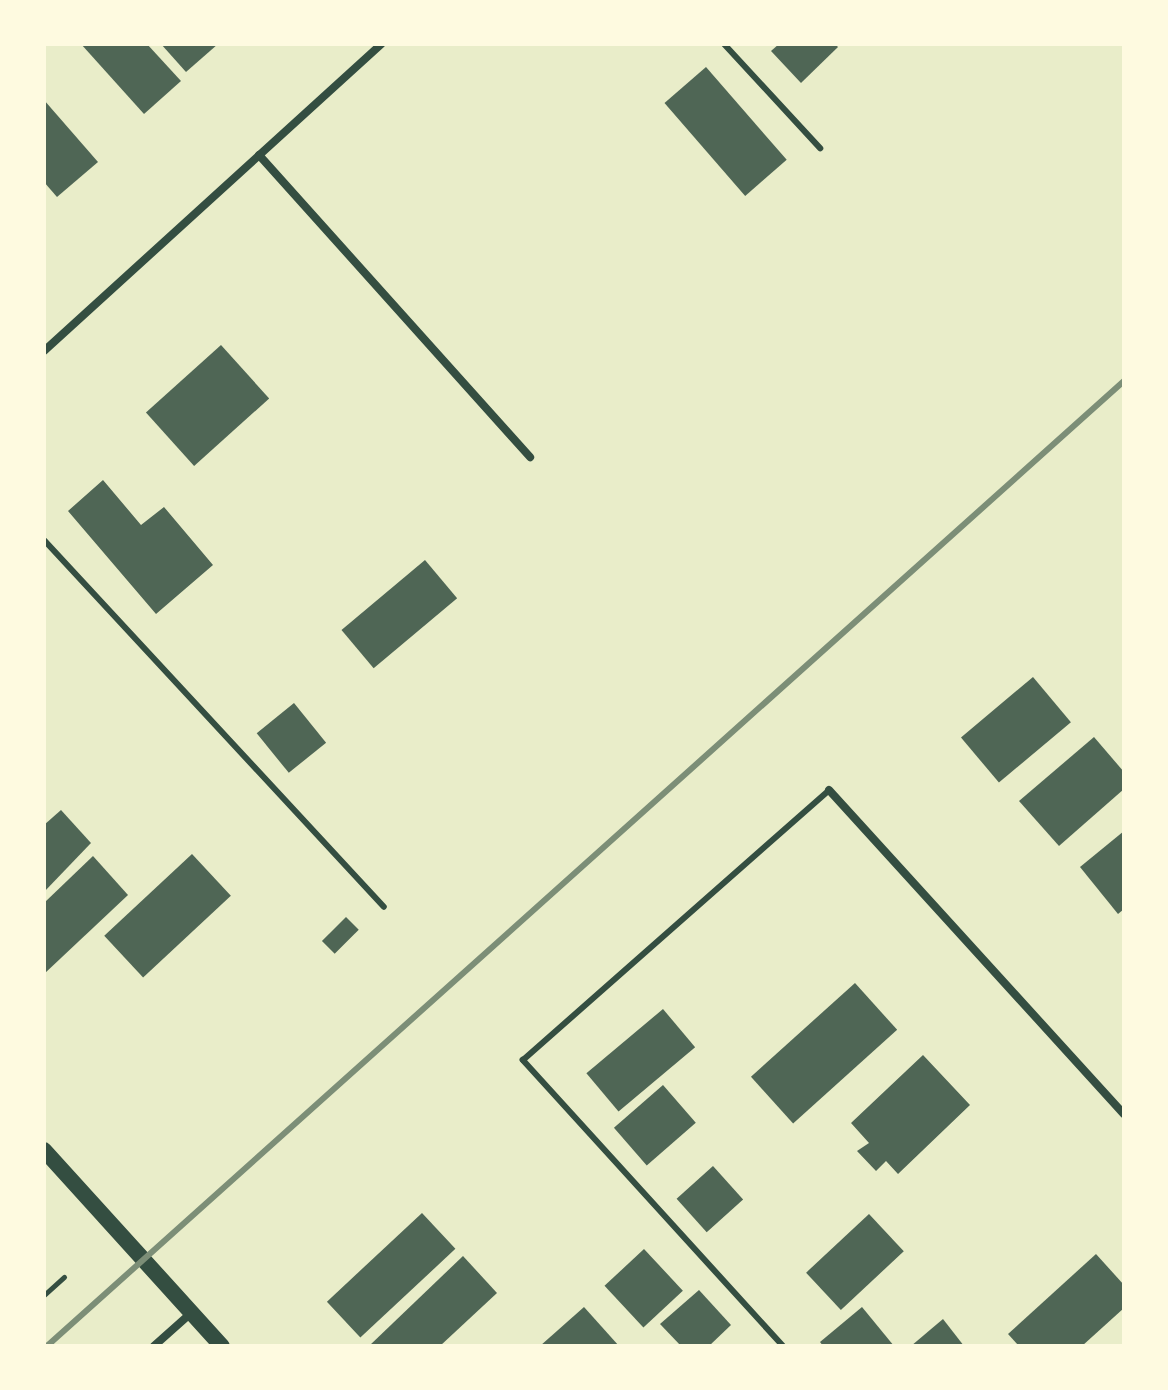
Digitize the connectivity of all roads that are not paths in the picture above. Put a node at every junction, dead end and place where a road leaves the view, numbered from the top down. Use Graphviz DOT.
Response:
graph roads {
  1 [pos="381,44"];
  2 [pos="724,44"];
  3 [pos="820,148"];
  4 [pos="259,155"];
  5 [pos="44,351"];
  6 [pos="530,457"];
  7 [pos="44,540"];
  8 [pos="829,790"];
  9 [pos="384,907"];
  10 [pos="1124,1114"];
  11 [pos="44,1150"];
  12 [pos="191,1313"];
  13 [pos="154,1346"];
  14 [pos="222,1346"];
  15 [pos="783,1346"];
  1 -- 4 [label="street"];
  2 -- 3 [label="lane"];
  4 -- 5 [label="street"];
  4 -- 6 [label="street"];
  7 -- 9 [label="lane"];
  8 -- 10 [label="street"];
  8 -- 15 [label="lane"];
  11 -- 12 [label="main road"];
  12 -- 13 [label="street"];
  12 -- 14 [label="main road"];
}
